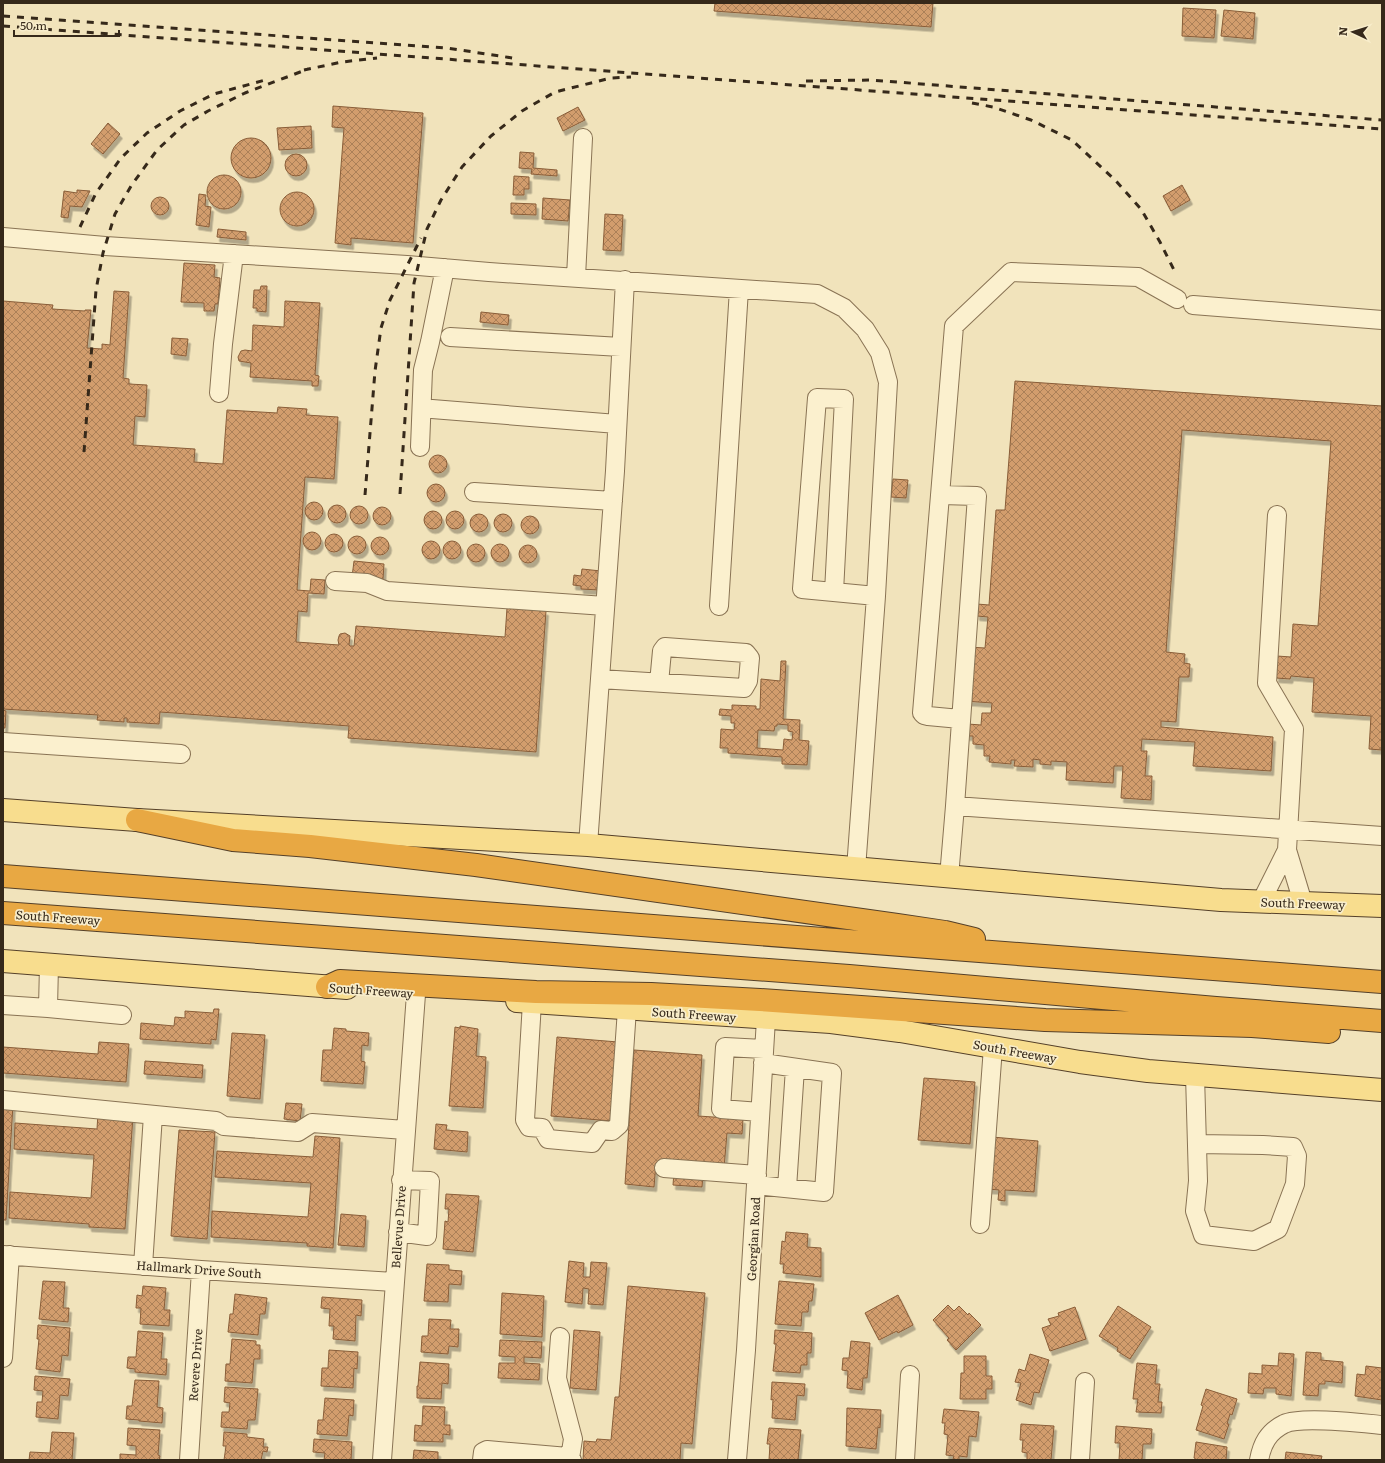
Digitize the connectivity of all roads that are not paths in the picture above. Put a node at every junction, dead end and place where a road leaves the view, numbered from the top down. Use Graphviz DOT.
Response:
graph roads {
  1 [pos="583,138"];
  2 [pos="3,237"];
  3 [pos="234,254"];
  4 [pos="445,268"];
  5 [pos="576,278"];
  6 [pos="625,280"];
  7 [pos="740,289"];
  8 [pos="1382,320"];
  9 [pos="450,337"];
  10 [pos="622,347"];
  11 [pos="218,393"];
  12 [pos="432,409"];
  13 [pos="618,424"];
  14 [pos="420,447"];
  15 [pos="474,492"];
  16 [pos="941,495"];
  17 [pos="613,501"];
  18 [pos="1277,515"];
  19 [pos="335,581"];
  20 [pos="834,592"];
  21 [pos="876,596"];
  22 [pos="605,606"];
  23 [pos="719,606"];
  24 [pos="600,679"];
  25 [pos="659,683"];
  26 [pos="960,727"];
  27 [pos="3,742"];
  28 [pos="181,754"];
  29 [pos="955,806"];
  30 [pos="3,810"];
  31 [pos="138,820"];
  32 [pos="1288,828"];
  33 [pos="1382,836"];
  34 [pos="588,845"];
  35 [pos="1287,850"];
  36 [pos="856,868"];
  37 [pos="3,876"];
  38 [pos="949,877"];
  39 [pos="1261,902"];
  40 [pos="1303,903"];
  41 [pos="1382,906"];
  42 [pos="3,913"];
  43 [pos="1044,955"];
  44 [pos="3,961"];
  45 [pos="49,965"];
  46 [pos="1382,982"];
  47 [pos="327,987"];
  48 [pos="416,994"];
  49 [pos="532,1002"];
  50 [pos="3,1005"];
  51 [pos="48,1008"];
  52 [pos="627,1009"];
  53 [pos="122,1015"];
  54 [pos="766,1019"];
  55 [pos="1382,1020"];
  56 [pos="1382,1035"];
  57 [pos="993,1047"];
  58 [pos="763,1056"];
  59 [pos="795,1068"];
  60 [pos="1195,1075"];
  61 [pos="1382,1090"];
  62 [pos="3,1100"];
  63 [pos="760,1112"];
  64 [pos="153,1115"];
  65 [pos="405,1130"];
  66 [pos="1197,1144"];
  67 [pos="664,1168"];
  68 [pos="401,1180"];
  69 [pos="756,1180"];
  70 [pos="787,1188"];
  71 [pos="980,1224"];
  72 [pos="398,1232"];
  73 [pos="6,1255"];
  74 [pos="143,1266"];
  75 [pos="201,1270"];
  76 [pos="394,1282"];
  77 [pos="560,1337"];
  78 [pos="3,1358"];
  79 [pos="910,1375"];
  80 [pos="1085,1382"];
  81 [pos="1382,1425"];
  82 [pos="571,1459"];
  83 [pos="189,1460"];
  84 [pos="382,1460"];
  85 [pos="482,1460"];
  86 [pos="737,1460"];
  87 [pos="905,1460"];
  88 [pos="1080,1460"];
  89 [pos="1259,1460"];
  1 -- 5 [label="street"];
  2 -- 3 [label="street"];
  3 -- 4 [label="street"];
  3 -- 11 [label="street"];
  4 -- 5 [label="street"];
  4 -- 14 [label="street"];
  5 -- 6 [label="street"];
  6 -- 7 [label="street"];
  6 -- 10 [label="street"];
  7 -- 21 [label="street"];
  7 -- 23 [label="street"];
  8 -- 16 [label="street"];
  9 -- 10 [label="street"];
  10 -- 13 [label="street"];
  12 -- 13 [label="street"];
  13 -- 17 [label="street"];
  15 -- 17 [label="street"];
  16 -- 26 [label="street"];
  16 -- 26 [label="street"];
  17 -- 22 [label="street"];
  18 -- 32 [label="street"];
  19 -- 22 [label="street"];
  20 -- 20 [label="street"];
  20 -- 21 [label="street"];
  21 -- 36 [label="street"];
  22 -- 24 [label="street"];
  24 -- 25 [label="street"];
  24 -- 34 [label="street"];
  25 -- 25 [label="street"];
  26 -- 29 [label="street"];
  27 -- 28 [label="street"];
  29 -- 32 [label="street"];
  29 -- 38 [label="street"];
  30 -- 31 [label="main road, South Freeway"];
  31 -- 34 [label="main road, South Freeway"];
  31 -- 43 [label="highway"];
  32 -- 33 [label="street"];
  32 -- 35 [label="street"];
  34 -- 36 [label="main road, South Freeway"];
  35 -- 39 [label="street"];
  35 -- 40 [label="street"];
  36 -- 38 [label="main road, South Freeway"];
  37 -- 43 [label="highway"];
  38 -- 39 [label="main road, South Freeway"];
  39 -- 40 [label="main road, South Freeway"];
  40 -- 41 [label="main road, South Freeway"];
  42 -- 55 [label="highway, South Freeway"];
  43 -- 46 [label="highway"];
  44 -- 45 [label="main road, South Freeway"];
  45 -- 47 [label="main road, South Freeway"];
  45 -- 51 [label="street"];
  47 -- 48 [label="main road, South Freeway"];
  47 -- 56 [label="highway"];
  48 -- 49 [label="main road, South Freeway"];
  48 -- 65 [label="street, Bellevue Drive"];
  49 -- 52 [label="main road, South Freeway"];
  49 -- 52 [label="street"];
  50 -- 51 [label="street"];
  51 -- 53 [label="street"];
  52 -- 54 [label="main road, South Freeway"];
  54 -- 57 [label="main road, South Freeway"];
  54 -- 58 [label="street, Georgian Road"];
  57 -- 60 [label="main road, South Freeway"];
  57 -- 71 [label="street"];
  58 -- 59 [label="street"];
  58 -- 63 [label="street, Georgian Road"];
  58 -- 63 [label="street"];
  59 -- 70 [label="street"];
  59 -- 70 [label="street"];
  60 -- 61 [label="main road, South Freeway"];
  60 -- 66 [label="street"];
  62 -- 64 [label="street"];
  63 -- 69 [label="street, Georgian Road"];
  64 -- 65 [label="street"];
  64 -- 74 [label="street"];
  65 -- 68 [label="street, Bellevue Drive"];
  66 -- 66 [label="street"];
  67 -- 69 [label="street"];
  68 -- 72 [label="street, Bellevue Drive"];
  68 -- 72 [label="street"];
  69 -- 70 [label="street"];
  69 -- 86 [label="street, Georgian Road"];
  72 -- 76 [label="street, Bellevue Drive"];
  73 -- 74 [label="street, Hallmark Drive South"];
  73 -- 78 [label="street"];
  74 -- 75 [label="street, Hallmark Drive South"];
  75 -- 76 [label="street, Hallmark Drive South"];
  75 -- 83 [label="street, Revere Drive"];
  76 -- 84 [label="street, Bellevue Drive"];
  77 -- 82 [label="street"];
  79 -- 87 [label="street"];
  80 -- 88 [label="street"];
  81 -- 89 [label="street"];
  82 -- 85 [label="street"];
}
